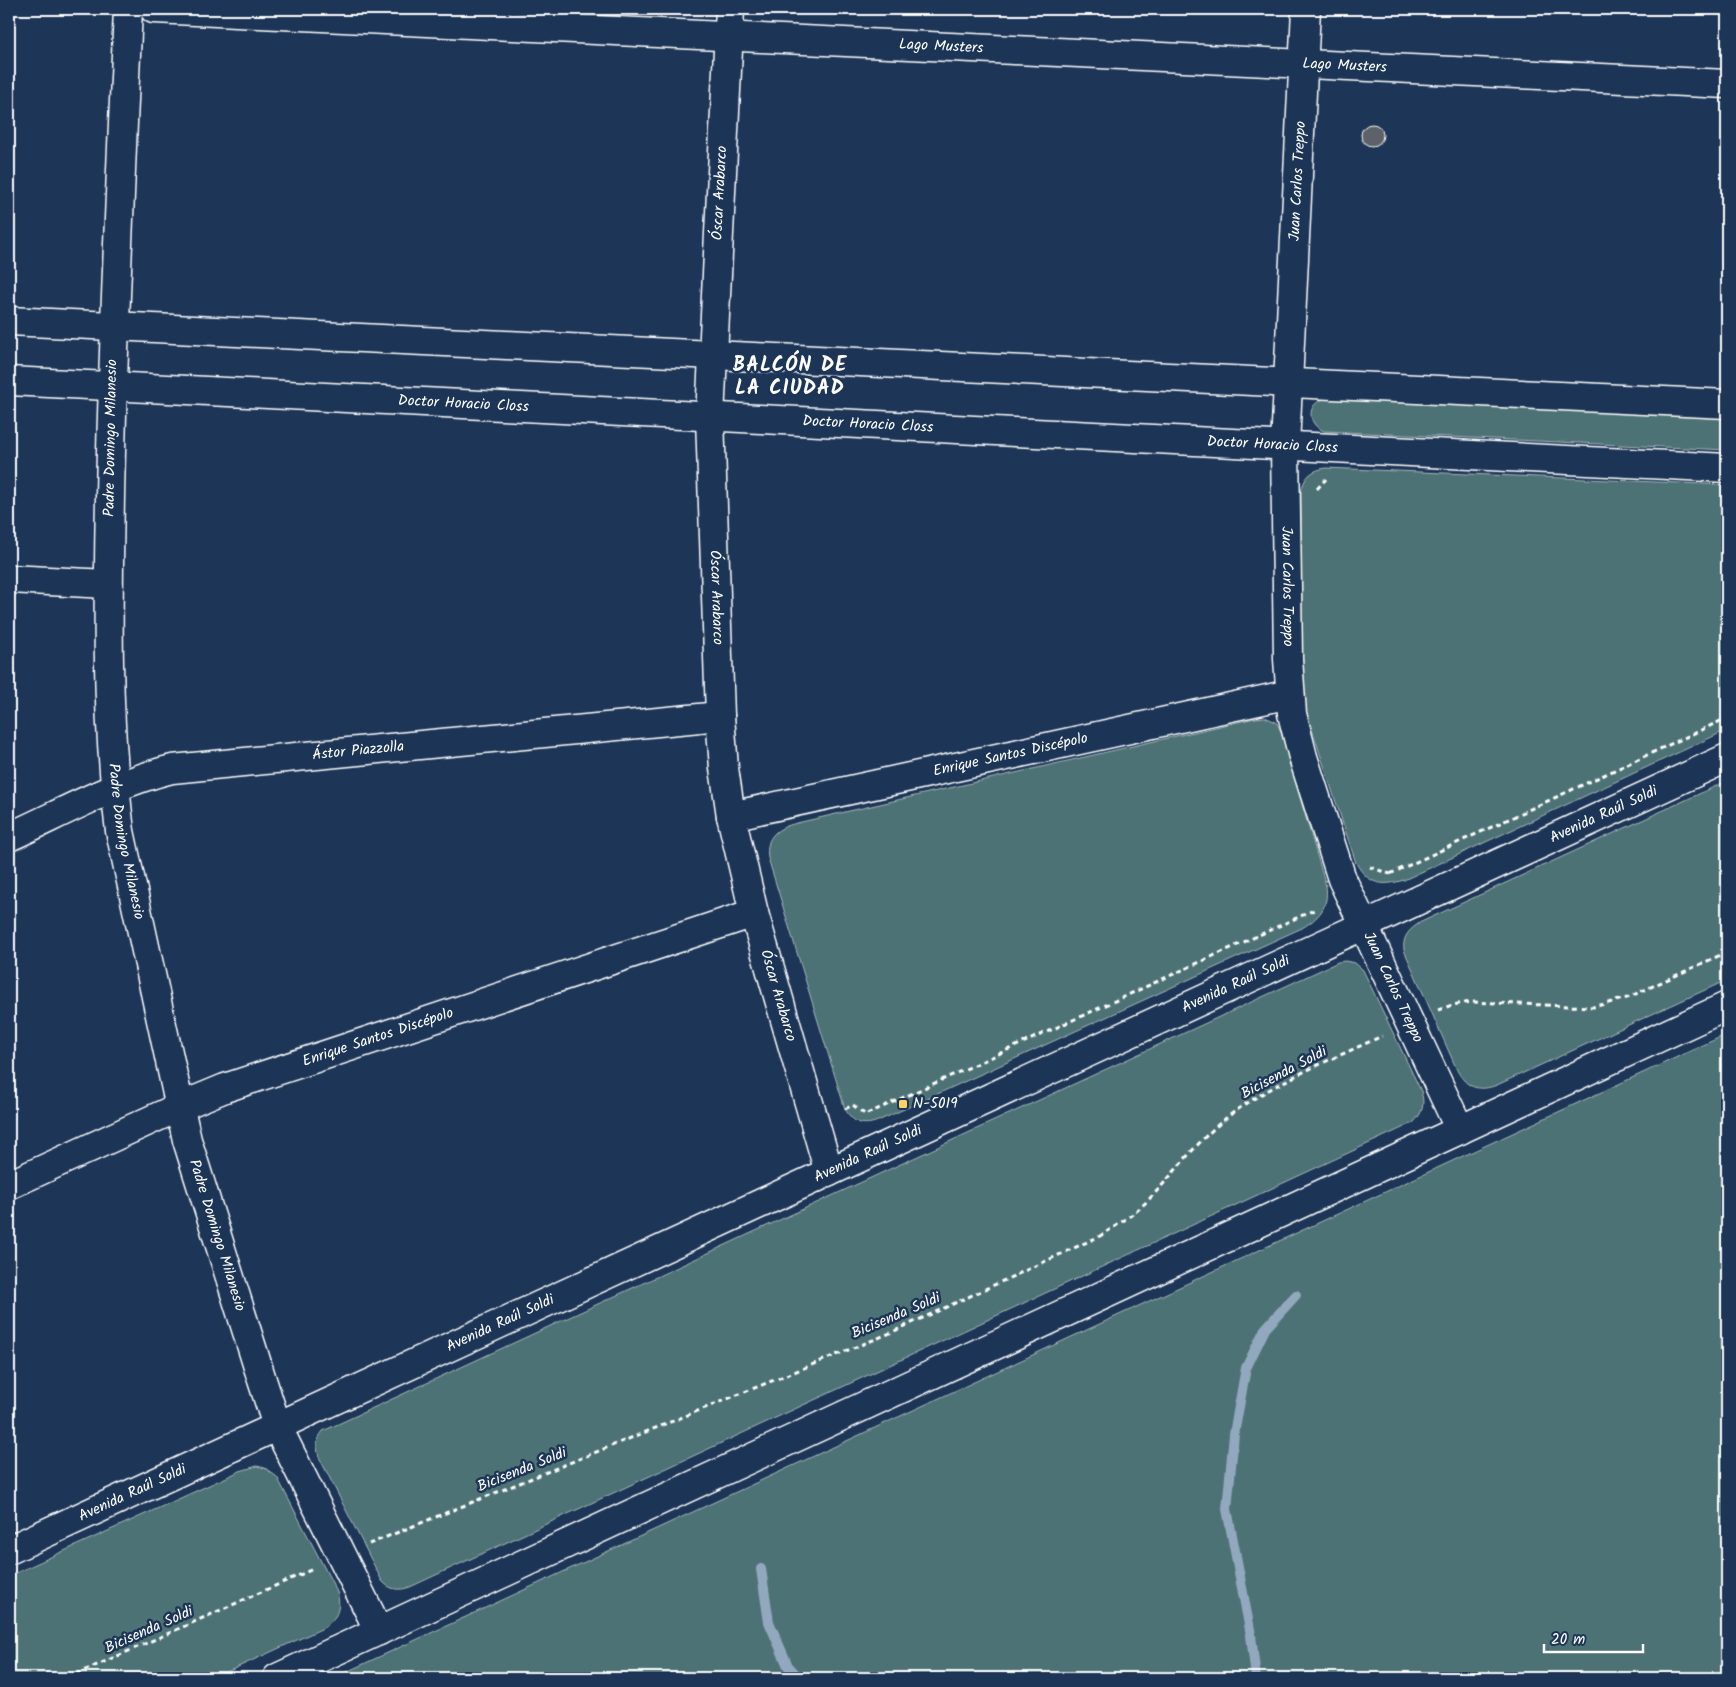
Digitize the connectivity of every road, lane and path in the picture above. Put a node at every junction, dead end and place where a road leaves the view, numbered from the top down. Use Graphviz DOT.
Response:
graph roads {
  1 [pos="128,9"];
  2 [pos="154,9"];
  3 [pos="730,9"];
  4 [pos="1306,9"];
  5 [pos="728,36"];
  6 [pos="1303,64"];
  7 [pos="1727,84"];
  8 [pos="9,321"];
  9 [pos="114,326"];
  10 [pos="712,355"];
  11 [pos="9,381"];
  12 [pos="1288,383"];
  13 [pos="112,386"];
  14 [pos="1727,404"];
  15 [pos="710,417"];
  16 [pos="1285,446"];
  17 [pos="1727,468"];
  18 [pos="9,579"];
  19 [pos="108,584"];
  20 [pos="1290,694"];
  21 [pos="720,716"];
  22 [pos="1727,718"];
  23 [pos="1727,758"];
  24 [pos="114,788"];
  25 [pos="731,816"];
  26 [pos="9,837"];
  27 [pos="1366,869"];
  28 [pos="1390,874"];
  29 [pos="1392,878"];
  30 [pos="1314,910"];
  31 [pos="754,913"];
  32 [pos="1365,925"];
  33 [pos="1727,952"];
  34 [pos="1727,1006"];
  35 [pos="1432,1013"];
  36 [pos="1384,1035"];
  37 [pos="178,1107"];
  38 [pos="845,1109"];
  39 [pos="867,1114"];
  40 [pos="869,1119"];
  41 [pos="1460,1130"];
  42 [pos="829,1172"];
  43 [pos="9,1185"];
  44 [pos="277,1426"];
  45 [pos="364,1546"];
  46 [pos="9,1550"];
  47 [pos="322,1565"];
  48 [pos="379,1631"];
  49 [pos="68,1678"];
  50 [pos="277,1678"];
  1 -- 9 [label="street, Padre Domingo Milanesio"];
  2 -- 5 [label="street, Lago Musters"];
  3 -- 5 [label="street, Óscar Arabarco"];
  4 -- 6 [label="street, Juan Carlos Treppo"];
  5 -- 6 [label="street, Lago Musters"];
  5 -- 10 [label="street, Óscar Arabarco"];
  6 -- 7 [label="street, Lago Musters"];
  6 -- 12 [label="street, Juan Carlos Treppo"];
  8 -- 9 [label="street"];
  9 -- 10 [label="street"];
  9 -- 13 [label="street, Padre Domingo Milanesio"];
  10 -- 12 [label="street"];
  10 -- 15 [label="street, Óscar Arabarco"];
  11 -- 13 [label="street, Doctor Horacio Closs"];
  12 -- 14 [label="street"];
  12 -- 16 [label="street, Juan Carlos Treppo"];
  13 -- 15 [label="street, Doctor Horacio Closs"];
  13 -- 19 [label="street, Padre Domingo Milanesio"];
  15 -- 16 [label="street, Doctor Horacio Closs"];
  15 -- 21 [label="street, Óscar Arabarco"];
  16 -- 17 [label="street, Doctor Horacio Closs"];
  16 -- 20 [label="street, Juan Carlos Treppo"];
  18 -- 19 [label="street"];
  19 -- 24 [label="street, Padre Domingo Milanesio"];
  20 -- 25 [label="street, Enrique Santos Discépolo"];
  20 -- 32 [label="street, Juan Carlos Treppo"];
  21 -- 24 [label="street, Ástor Piazzolla"];
  21 -- 25 [label="street, Óscar Arabarco"];
  22 -- 28 [label="path"];
  23 -- 32 [label="street, Avenida Raúl Soldi"];
  24 -- 26 [label="street, Ástor Piazzolla"];
  24 -- 37 [label="street, Padre Domingo Milanesio"];
  25 -- 31 [label="street, Óscar Arabarco"];
  27 -- 28 [label="path"];
  28 -- 29 [label="path"];
  30 -- 39 [label="path"];
  31 -- 37 [label="street, Enrique Santos Discépolo"];
  31 -- 42 [label="street, Óscar Arabarco"];
  32 -- 41 [label="street, Juan Carlos Treppo"];
  32 -- 42 [label="street, Avenida Raúl Soldi"];
  33 -- 35 [label="path"];
  34 -- 41 [label="street"];
  36 -- 45 [label="path, Bicisenda Soldi"];
  37 -- 43 [label="street, Enrique Santos Discépolo"];
  37 -- 44 [label="street, Padre Domingo Milanesio"];
  38 -- 39 [label="path"];
  39 -- 40 [label="path"];
  41 -- 48 [label="street"];
  42 -- 44 [label="street, Avenida Raúl Soldi"];
  44 -- 46 [label="street, Avenida Raúl Soldi"];
  44 -- 48 [label="street, Padre Domingo Milanesio"];
  47 -- 49 [label="path, Bicisenda Soldi"];
  48 -- 50 [label="street"];
}
